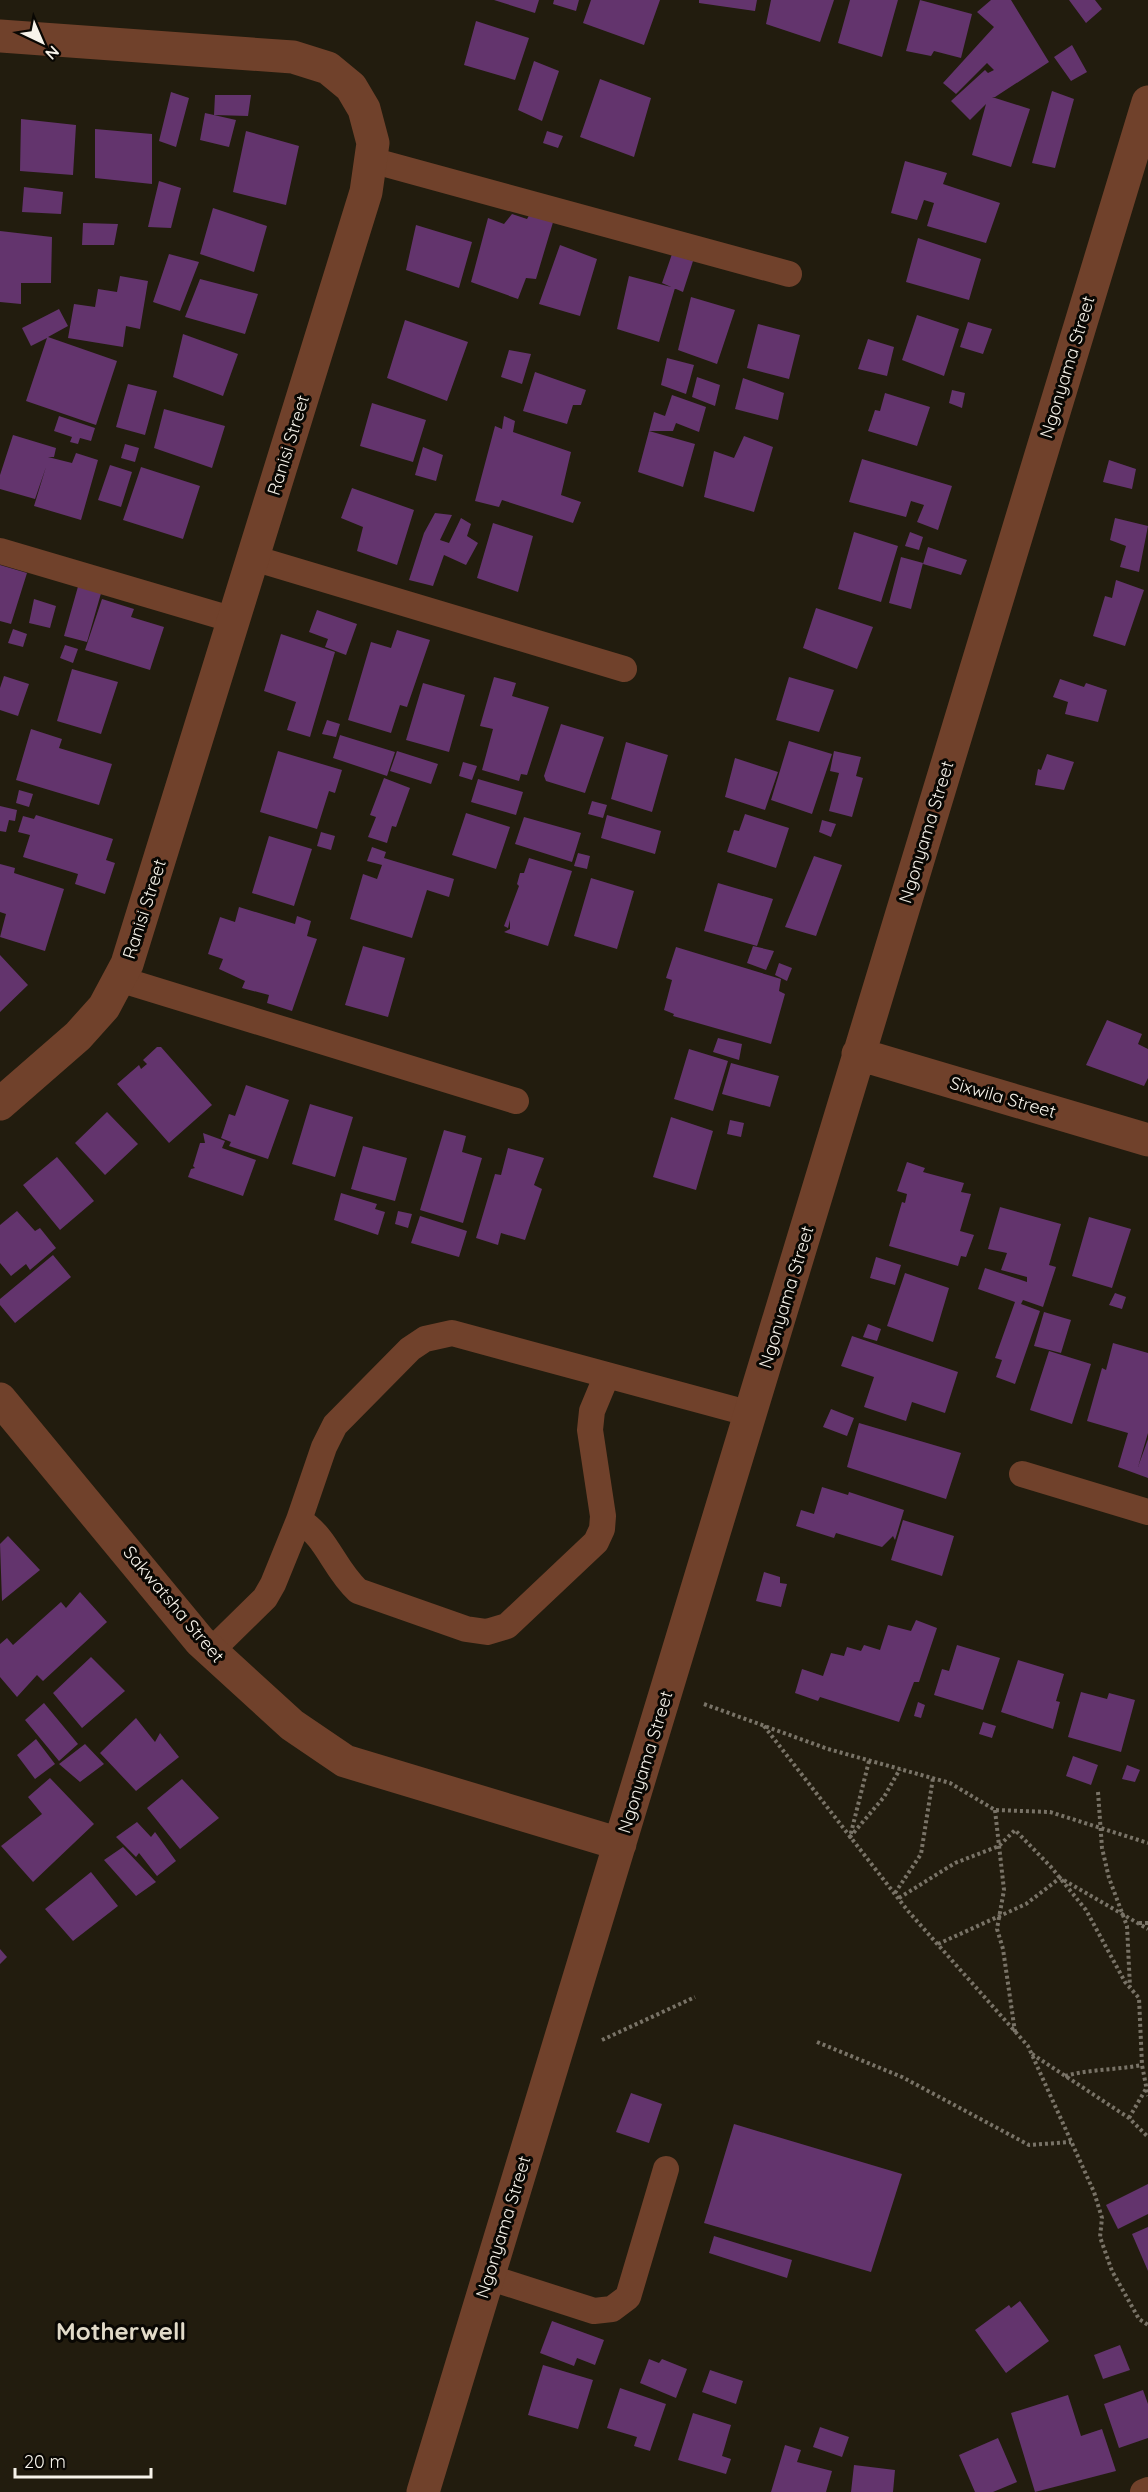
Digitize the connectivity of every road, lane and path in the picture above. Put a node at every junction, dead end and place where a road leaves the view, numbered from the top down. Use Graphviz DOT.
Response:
graph roads {
  1 [pos="0,36"];
  2 [pos="1148,102"];
  3 [pos="371,160"];
  4 [pos="789,274"];
  5 [pos="0,551"];
  6 [pos="253,558"];
  7 [pos="234,620"];
  8 [pos="624,669"];
  9 [pos="119,979"];
  10 [pos="858,1054"];
  11 [pos="516,1101"];
  12 [pos="0,1104"];
  13 [pos="1148,1140"];
  14 [pos="607,1375"];
  15 [pos="0,1399"];
  16 [pos="751,1413"];
  17 [pos="1022,1474"];
  18 [pos="1148,1512"];
  19 [pos="299,1520"];
  20 [pos="211,1651"];
  21 [pos="667,1690"];
  22 [pos="764,1726"];
  23 [pos="869,1761"];
  24 [pos="900,1769"];
  25 [pos="933,1778"];
  26 [pos="1098,1792"];
  27 [pos="995,1810"];
  28 [pos="1100,1828"];
  29 [pos="850,1837"];
  30 [pos="1148,1843"];
  31 [pos="620,1844"];
  32 [pos="999,1846"];
  33 [pos="1060,1878"];
  34 [pos="895,1893"];
  35 [pos="899,1898"];
  36 [pos="1122,1913"];
  37 [pos="1000,1914"];
  38 [pos="1138,1923"];
  39 [pos="1148,1923"];
  40 [pos="1148,1929"];
  41 [pos="938,1944"];
  42 [pos="1130,1987"];
  43 [pos="695,1997"];
  44 [pos="1015,2032"];
  45 [pos="817,2042"];
  46 [pos="596,2043"];
  47 [pos="1031,2054"];
  48 [pos="1143,2065"];
  49 [pos="1065,2076"];
  50 [pos="1147,2087"];
  51 [pos="1148,2096"];
  52 [pos="1129,2118"];
  53 [pos="1148,2137"];
  54 [pos="1071,2142"];
  55 [pos="666,2169"];
  56 [pos="488,2277"];
  57 [pos="1148,2325"];
  58 [pos="1148,2490"];
  59 [pos="423,2492"];
  60 [pos="1143,2492"];
  1 -- 3 [label="street, Ranisi Street"];
  2 -- 10 [label="street, Ngonyama Street"];
  3 -- 4 [label="lane"];
  3 -- 6 [label="street, Ranisi Street"];
  5 -- 7 [label="lane"];
  6 -- 7 [label="street, Ranisi Street"];
  6 -- 8 [label="lane"];
  7 -- 9 [label="street, Ranisi Street"];
  9 -- 11 [label="lane"];
  9 -- 12 [label="street, Ranisi Street"];
  10 -- 13 [label="street, Sixwila Street"];
  10 -- 16 [label="street, Ngonyama Street"];
  14 -- 16 [label="lane"];
  14 -- 19 [label="lane"];
  14 -- 19 [label="lane"];
  15 -- 20 [label="street, Sakwatsha Street"];
  16 -- 21 [label="street, Ngonyama Street"];
  17 -- 18 [label="lane"];
  19 -- 20 [label="lane"];
  20 -- 31 [label="street, Sakwatsha Street"];
  21 -- 22 [label="path"];
  21 -- 31 [label="street, Ngonyama Street"];
  22 -- 23 [label="path"];
  22 -- 29 [label="path"];
  23 -- 24 [label="path"];
  23 -- 29 [label="path"];
  24 -- 25 [label="path"];
  24 -- 29 [label="path"];
  25 -- 27 [label="path"];
  25 -- 34 [label="path"];
  26 -- 28 [label="path"];
  27 -- 28 [label="path"];
  27 -- 32 [label="path"];
  28 -- 30 [label="path"];
  28 -- 36 [label="path"];
  29 -- 34 [label="path"];
  31 -- 56 [label="street, Ngonyama Street"];
  32 -- 33 [label="path"];
  32 -- 35 [label="path"];
  32 -- 37 [label="path"];
  33 -- 36 [label="path"];
  33 -- 37 [label="path"];
  33 -- 42 [label="path"];
  34 -- 35 [label="path"];
  35 -- 41 [label="path"];
  36 -- 38 [label="path"];
  36 -- 42 [label="path"];
  37 -- 41 [label="path"];
  37 -- 44 [label="path"];
  38 -- 39 [label="path"];
  38 -- 40 [label="path"];
  41 -- 44 [label="path"];
  42 -- 48 [label="path"];
  43 -- 46 [label="path"];
  44 -- 47 [label="path"];
  45 -- 54 [label="path"];
  47 -- 49 [label="path"];
  47 -- 54 [label="path"];
  48 -- 49 [label="path"];
  48 -- 50 [label="path"];
  49 -- 52 [label="path"];
  50 -- 51 [label="path"];
  50 -- 52 [label="path"];
  52 -- 53 [label="path"];
  54 -- 57 [label="path"];
  55 -- 56 [label="lane"];
  56 -- 59 [label="street, Ngonyama Street"];
  58 -- 60 [label="lane"];
}
